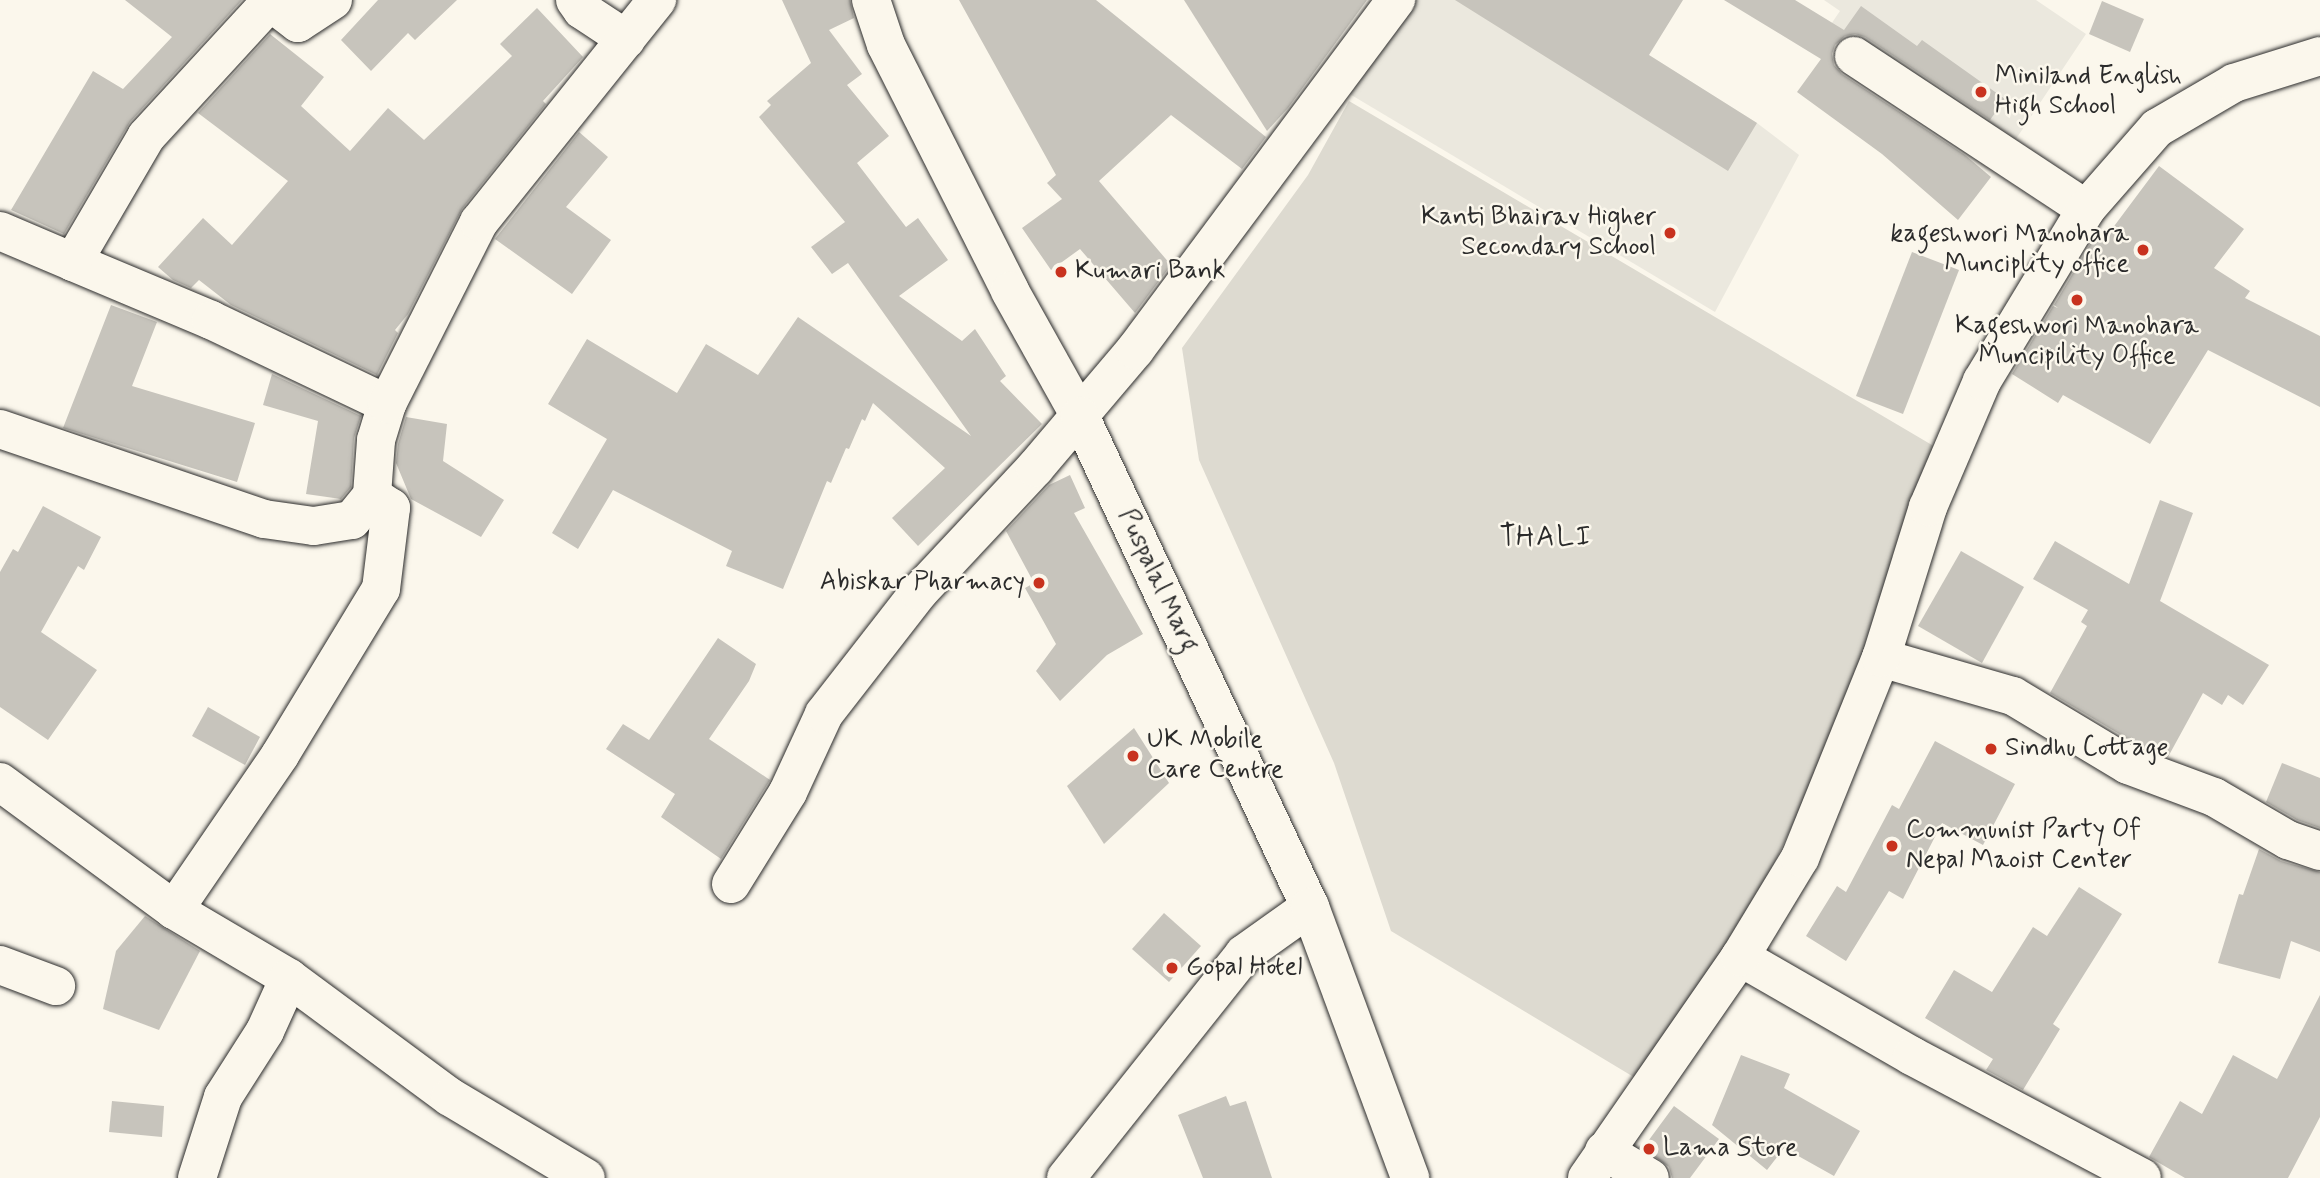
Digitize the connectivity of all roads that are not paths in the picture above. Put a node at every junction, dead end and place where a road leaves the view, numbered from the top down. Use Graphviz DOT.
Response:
graph roads {
  1 [pos="333,0"];
  2 [pos="575,0"];
  3 [pos="657,0"];
  4 [pos="871,0"];
  5 [pos="1396,0"];
  6 [pos="626,39"];
  7 [pos="1854,56"];
  8 [pos="2320,57"];
  9 [pos="2086,209"];
  10 [pos="0,231"];
  11 [pos="73,262"];
  12 [pos="387,404"];
  13 [pos="1080,416"];
  14 [pos="0,429"];
  15 [pos="372,495"];
  16 [pos="1881,658"];
  17 [pos="0,782"];
  18 [pos="2320,851"];
  19 [pos="731,884"];
  20 [pos="1310,907"];
  21 [pos="174,910"];
  22 [pos="1740,957"];
  23 [pos="0,965"];
  24 [pos="289,978"];
  25 [pos="56,986"];
  26 [pos="1596,1165"];
  27 [pos="197,1178"];
  28 [pos="586,1178"];
  29 [pos="1066,1178"];
  30 [pos="1410,1178"];
  31 [pos="1650,1178"];
  32 [pos="2142,1178"];
  1 -- 11 [label="street"];
  2 -- 6 [label="street"];
  3 -- 6 [label="street"];
  4 -- 13 [label="street, Puspalal Marg"];
  5 -- 13 [label="street"];
  6 -- 12 [label="street"];
  7 -- 9 [label="street"];
  8 -- 9 [label="street"];
  9 -- 16 [label="street"];
  10 -- 11 [label="street"];
  11 -- 12 [label="street"];
  12 -- 15 [label="street"];
  13 -- 19 [label="street"];
  13 -- 20 [label="street, Puspalal Marg"];
  14 -- 15 [label="street"];
  15 -- 21 [label="street"];
  16 -- 18 [label="street"];
  16 -- 22 [label="street"];
  17 -- 21 [label="street"];
  20 -- 29 [label="street"];
  20 -- 30 [label="street, Puspalal Marg"];
  21 -- 24 [label="street"];
  22 -- 26 [label="street"];
  22 -- 32 [label="street"];
  23 -- 25 [label="street"];
  24 -- 27 [label="street"];
  24 -- 28 [label="street"];
  26 -- 31 [label="street"];
}
